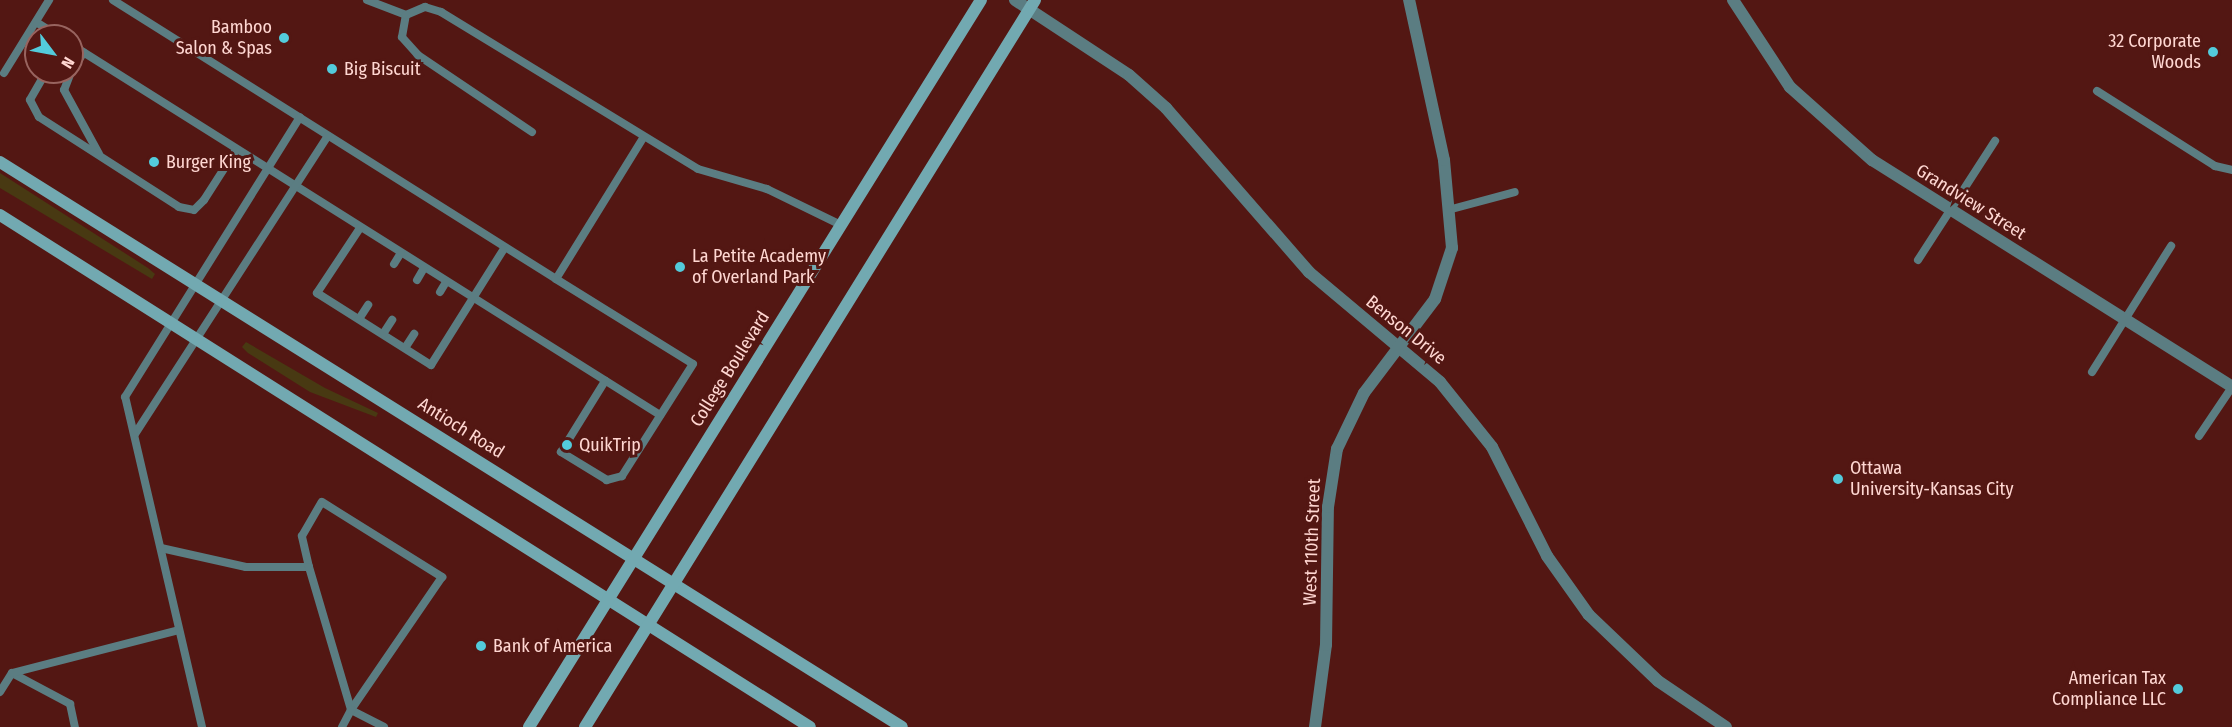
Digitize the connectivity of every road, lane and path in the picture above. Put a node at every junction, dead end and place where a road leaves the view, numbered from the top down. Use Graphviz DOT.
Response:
graph roads {
  1 [pos="50,0"];
  2 [pos="112,0"];
  3 [pos="366,0"];
  4 [pos="981,0"];
  5 [pos="1015,0"];
  6 [pos="1409,0"];
  7 [pos="1733,0"];
  8 [pos="1032,4"];
  9 [pos="406,15"];
  10 [pos="36,22"];
  11 [pos="39,24"];
  12 [pos="84,52"];
  13 [pos="4,74"];
  14 [pos="39,84"];
  15 [pos="67,84"];
  16 [pos="2097,91"];
  17 [pos="300,117"];
  18 [pos="532,132"];
  19 [pos="328,136"];
  20 [pos="643,138"];
  21 [pos="1995,141"];
  22 [pos="236,150"];
  23 [pos="101,157"];
  24 [pos="0,162"];
  25 [pos="267,170"];
  26 [pos="2232,170"];
  27 [pos="294,185"];
  28 [pos="1515,192"];
  29 [pos="1448,210"];
  30 [pos="1950,210"];
  31 [pos="0,216"];
  32 [pos="841,225"];
  33 [pos="360,228"];
  34 [pos="2172,246"];
  35 [pos="503,250"];
  36 [pos="401,253"];
  37 [pos="1918,260"];
  38 [pos="394,264"];
  39 [pos="424,268"];
  40 [pos="556,279"];
  41 [pos="417,280"];
  42 [pos="194,281"];
  43 [pos="446,282"];
  44 [pos="440,292"];
  45 [pos="223,297"];
  46 [pos="473,299"];
  47 [pos="368,305"];
  48 [pos="359,319"];
  49 [pos="392,320"];
  50 [pos="2125,320"];
  51 [pos="168,323"];
  52 [pos="383,334"];
  53 [pos="414,334"];
  54 [pos="196,341"];
  55 [pos="1398,345"];
  56 [pos="405,348"];
  57 [pos="2092,372"];
  58 [pos="605,381"];
  59 [pos="2232,387"];
  60 [pos="660,415"];
  61 [pos="135,434"];
  62 [pos="2199,436"];
  63 [pos="161,548"];
  64 [pos="633,557"];
  65 [pos="309,567"];
  66 [pos="674,583"];
  67 [pos="607,600"];
  68 [pos="648,626"];
  69 [pos="179,630"];
  70 [pos="12,673"];
  71 [pos="0,693"];
  72 [pos="351,710"];
  73 [pos="75,727"];
  74 [pos="202,727"];
  75 [pos="342,727"];
  76 [pos="384,727"];
  77 [pos="529,727"];
  78 [pos="585,727"];
  79 [pos="810,727"];
  80 [pos="902,727"];
  81 [pos="1315,727"];
  82 [pos="1726,727"];
  1 -- 10 [label="lane"];
  2 -- 17 [label="lane"];
  3 -- 9 [label="lane"];
  4 -- 32 [label="main road, College Boulevard"];
  5 -- 8 [label="street, Benson Drive"];
  6 -- 29 [label="street, West 110th Street"];
  7 -- 30 [label="street, Grandview Street"];
  8 -- 55 [label="street, Benson Drive"];
  8 -- 66 [label="main road"];
  9 -- 18 [label="lane"];
  9 -- 20 [label="lane"];
  10 -- 11 [label="lane"];
  10 -- 13 [label="lane"];
  12 -- 22 [label="lane"];
  14 -- 23 [label="lane"];
  15 -- 23 [label="lane"];
  16 -- 26 [label="lane"];
  17 -- 19 [label="lane"];
  17 -- 25 [label="lane"];
  19 -- 27 [label="lane"];
  19 -- 35 [label="lane"];
  20 -- 32 [label="lane"];
  20 -- 40 [label="lane"];
  21 -- 30 [label="lane"];
  22 -- 23 [label="lane"];
  22 -- 25 [label="lane"];
  24 -- 42 [label="main road, Antioch Road"];
  25 -- 27 [label="lane"];
  25 -- 42 [label="lane"];
  27 -- 33 [label="lane"];
  27 -- 45 [label="lane"];
  28 -- 29 [label="lane"];
  29 -- 55 [label="street, West 110th Street"];
  30 -- 37 [label="lane"];
  30 -- 50 [label="street, Grandview Street"];
  31 -- 51 [label="main road"];
  32 -- 64 [label="main road, College Boulevard"];
  33 -- 36 [label="lane"];
  33 -- 48 [label="lane"];
  34 -- 50 [label="lane"];
  35 -- 40 [label="lane"];
  35 -- 46 [label="lane"];
  36 -- 38 [label="lane"];
  36 -- 39 [label="lane"];
  39 -- 41 [label="lane"];
  39 -- 43 [label="lane"];
  40 -- 60 [label="lane"];
  42 -- 45 [label="main road, Antioch Road"];
  42 -- 51 [label="lane"];
  43 -- 44 [label="lane"];
  43 -- 46 [label="lane"];
  45 -- 54 [label="lane"];
  45 -- 64 [label="main road, Antioch Road"];
  46 -- 56 [label="lane"];
  46 -- 58 [label="lane"];
  47 -- 48 [label="lane"];
  48 -- 52 [label="lane"];
  49 -- 52 [label="lane"];
  50 -- 57 [label="lane"];
  50 -- 59 [label="street, Grandview Street"];
  51 -- 54 [label="main road"];
  51 -- 61 [label="lane"];
  52 -- 56 [label="lane"];
  53 -- 56 [label="lane"];
  54 -- 61 [label="lane"];
  54 -- 67 [label="main road"];
  55 -- 81 [label="street, West 110th Street"];
  55 -- 82 [label="street, Benson Drive"];
  58 -- 60 [label="lane"];
  58 -- 60 [label="lane"];
  59 -- 62 [label="lane"];
  61 -- 63 [label="lane"];
  63 -- 65 [label="lane"];
  63 -- 69 [label="lane"];
  64 -- 66 [label="main road, Antioch Road"];
  64 -- 67 [label="main road, College Boulevard"];
  65 -- 72 [label="lane"];
  65 -- 72 [label="lane"];
  66 -- 68 [label="main road"];
  66 -- 80 [label="main road, Antioch Road"];
  67 -- 68 [label="main road"];
  67 -- 77 [label="main road, College Boulevard"];
  68 -- 78 [label="main road"];
  68 -- 79 [label="main road"];
  69 -- 70 [label="lane"];
  69 -- 74 [label="lane"];
  70 -- 71 [label="lane"];
  70 -- 73 [label="lane"];
  72 -- 75 [label="lane"];
  72 -- 76 [label="lane"];
}
